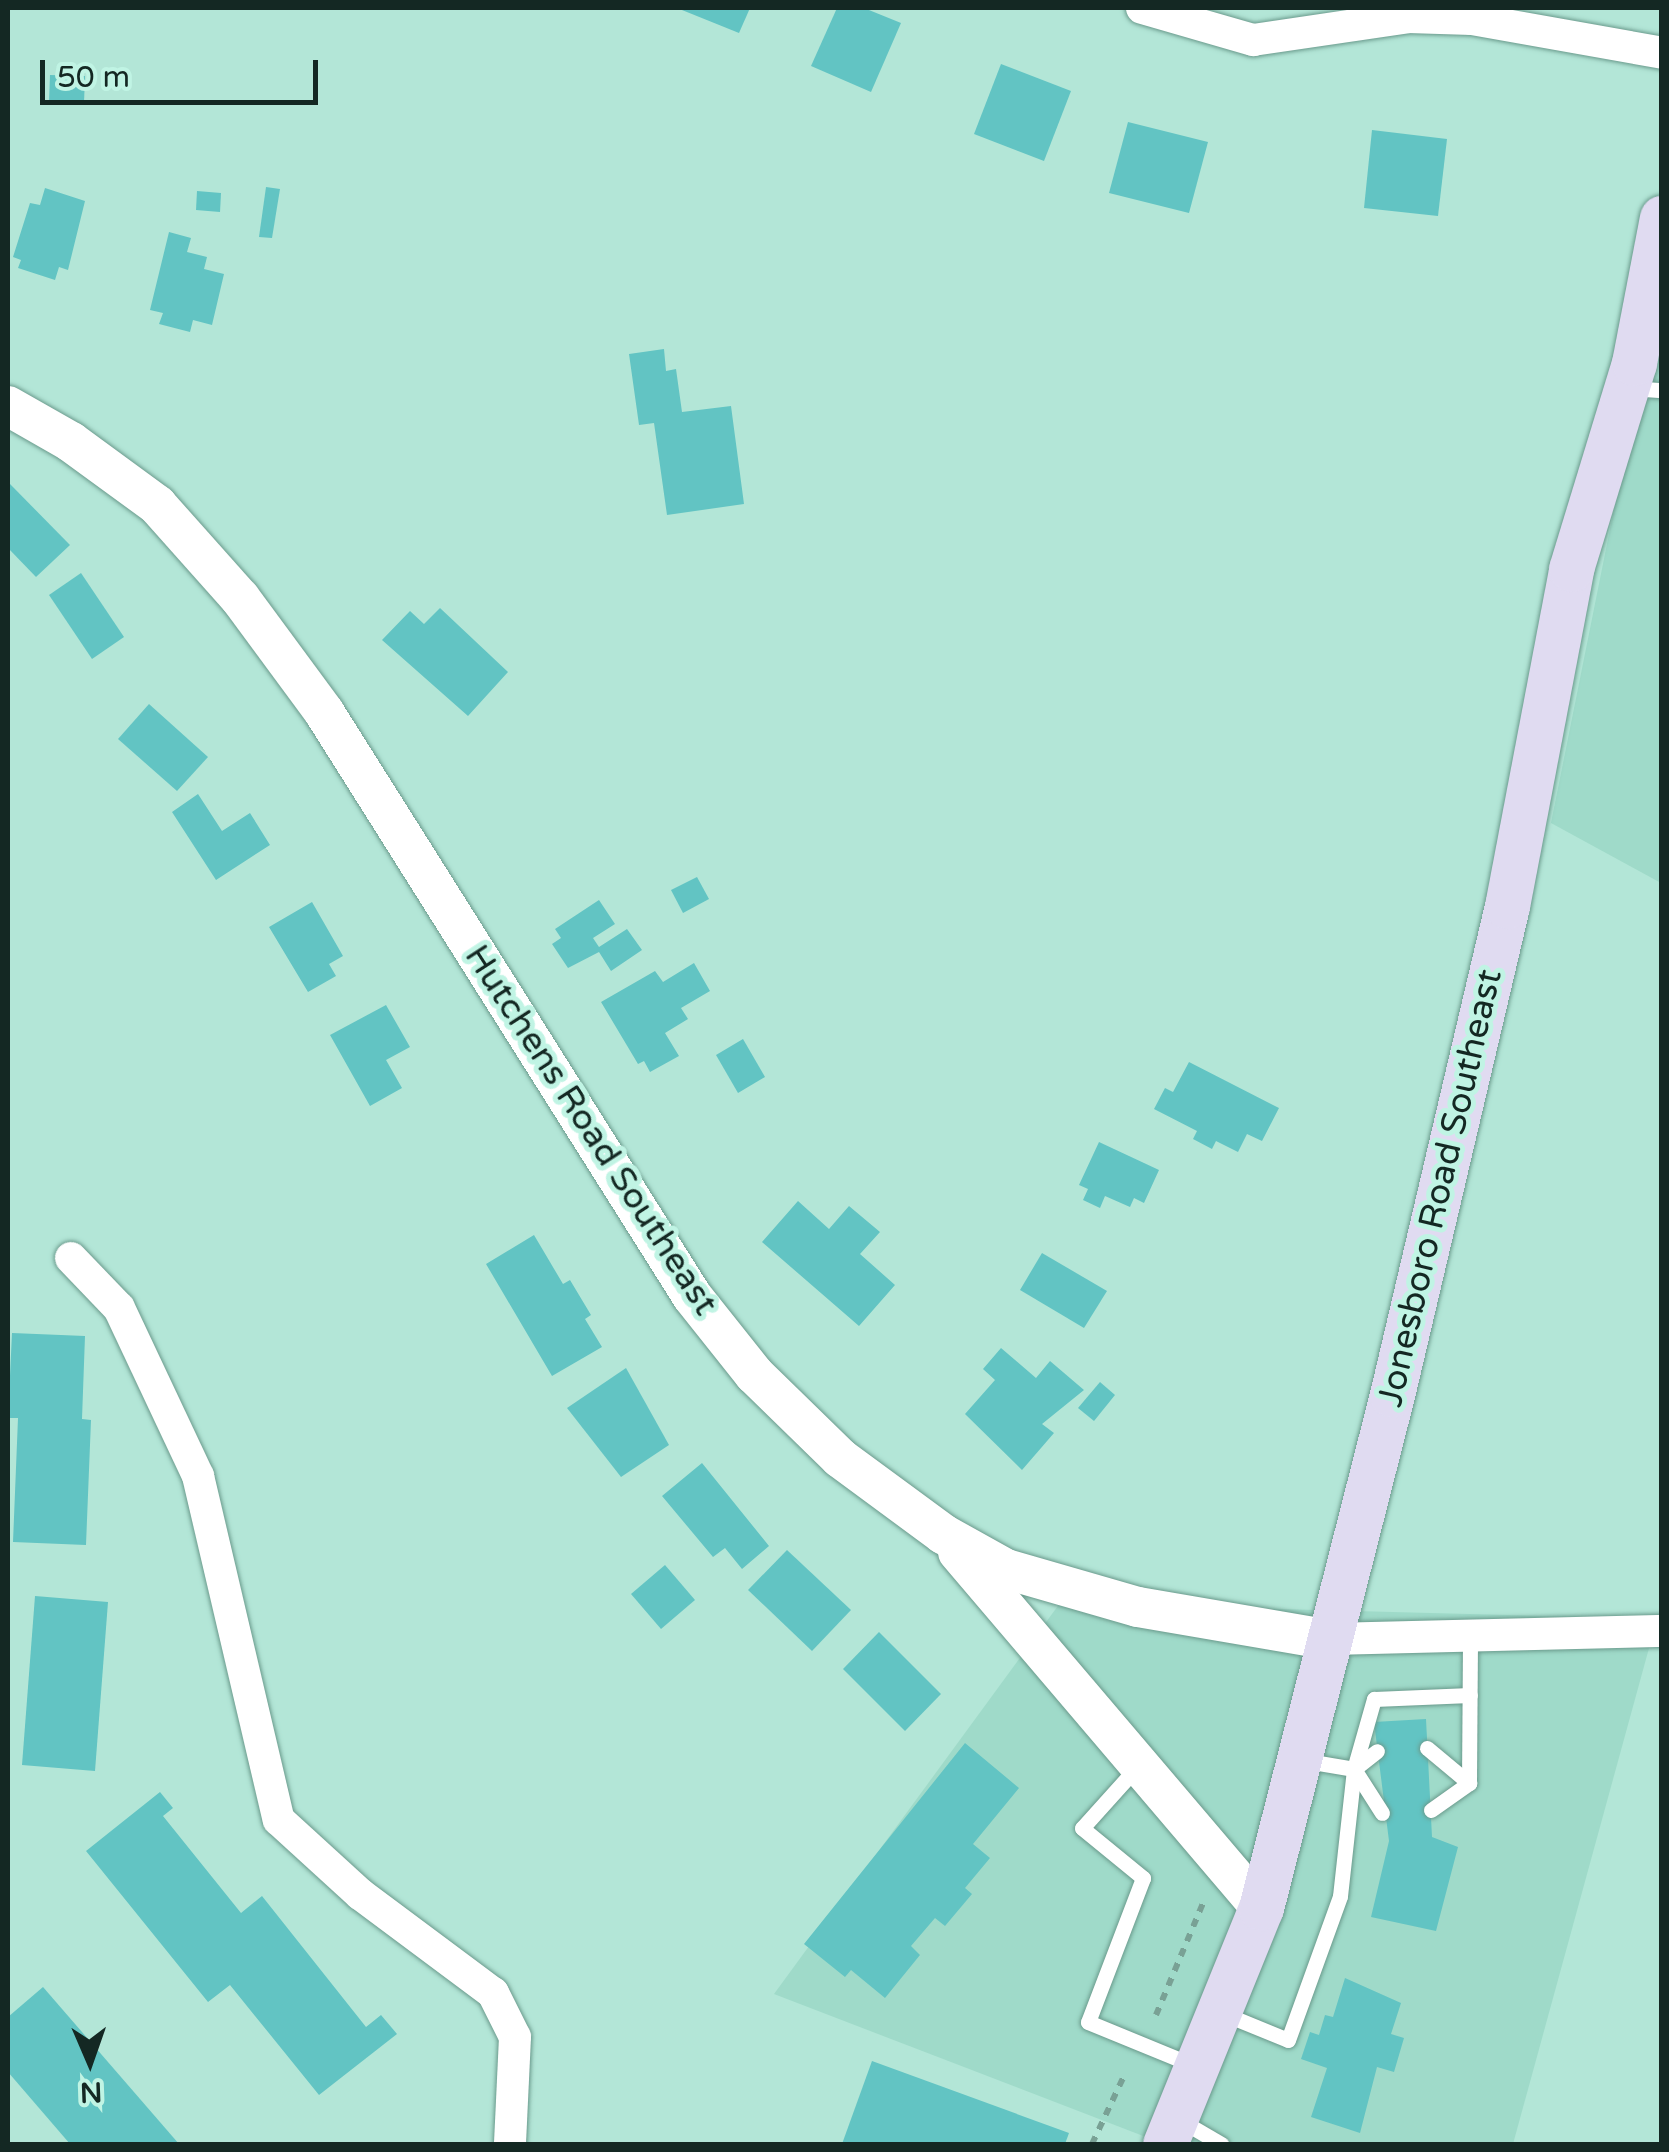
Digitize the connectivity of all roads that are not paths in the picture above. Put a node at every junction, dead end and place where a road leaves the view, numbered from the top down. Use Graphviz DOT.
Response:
graph roads {
  1 [pos="1142,8"];
  2 [pos="1662,53"];
  3 [pos="1662,218"];
  4 [pos="1644,389"];
  5 [pos="8,406"];
  6 [pos="71,1258"];
  7 [pos="943,1534"];
  8 [pos="1662,1631"];
  9 [pos="1470,1636"];
  10 [pos="1326,1639"];
  11 [pos="1470,1695"];
  12 [pos="1427,1748"];
  13 [pos="1377,1750"];
  14 [pos="1297,1759"];
  15 [pos="1136,1767"];
  16 [pos="1354,1769"];
  17 [pos="1469,1782"];
  18 [pos="1431,1810"];
  19 [pos="1382,1813"];
  20 [pos="1261,1908"];
  21 [pos="1219,2012"];
  22 [pos="1197,2066"];
  23 [pos="1171,2131"];
  24 [pos="510,2144"];
  25 [pos="1221,2144"];
  1 -- 2 [label="street"];
  3 -- 4 [label="main road, Jonesboro Road Southeast"];
  4 -- 10 [label="main road, Jonesboro Road Southeast"];
  5 -- 7 [label="street, Hutchens Road Southeast"];
  6 -- 24 [label="street"];
  7 -- 10 [label="street, Hutchens Road Southeast"];
  7 -- 15 [label="street"];
  8 -- 9 [label="street"];
  9 -- 10 [label="street"];
  9 -- 11 [label="lane"];
  10 -- 14 [label="main road, Jonesboro Road Southeast"];
  11 -- 16 [label="lane"];
  11 -- 17 [label="lane"];
  12 -- 17 [label="lane"];
  13 -- 16 [label="lane"];
  14 -- 16 [label="lane"];
  14 -- 20 [label="main road, Jonesboro Road Southeast"];
  15 -- 20 [label="street"];
  15 -- 22 [label="lane"];
  16 -- 19 [label="lane"];
  16 -- 21 [label="lane"];
  17 -- 18 [label="lane"];
  20 -- 21 [label="main road, Jonesboro Road Southeast"];
  21 -- 22 [label="main road, Jonesboro Road Southeast"];
  22 -- 23 [label="main road, Jonesboro Road Southeast"];
  23 -- 25 [label="lane"];
}
